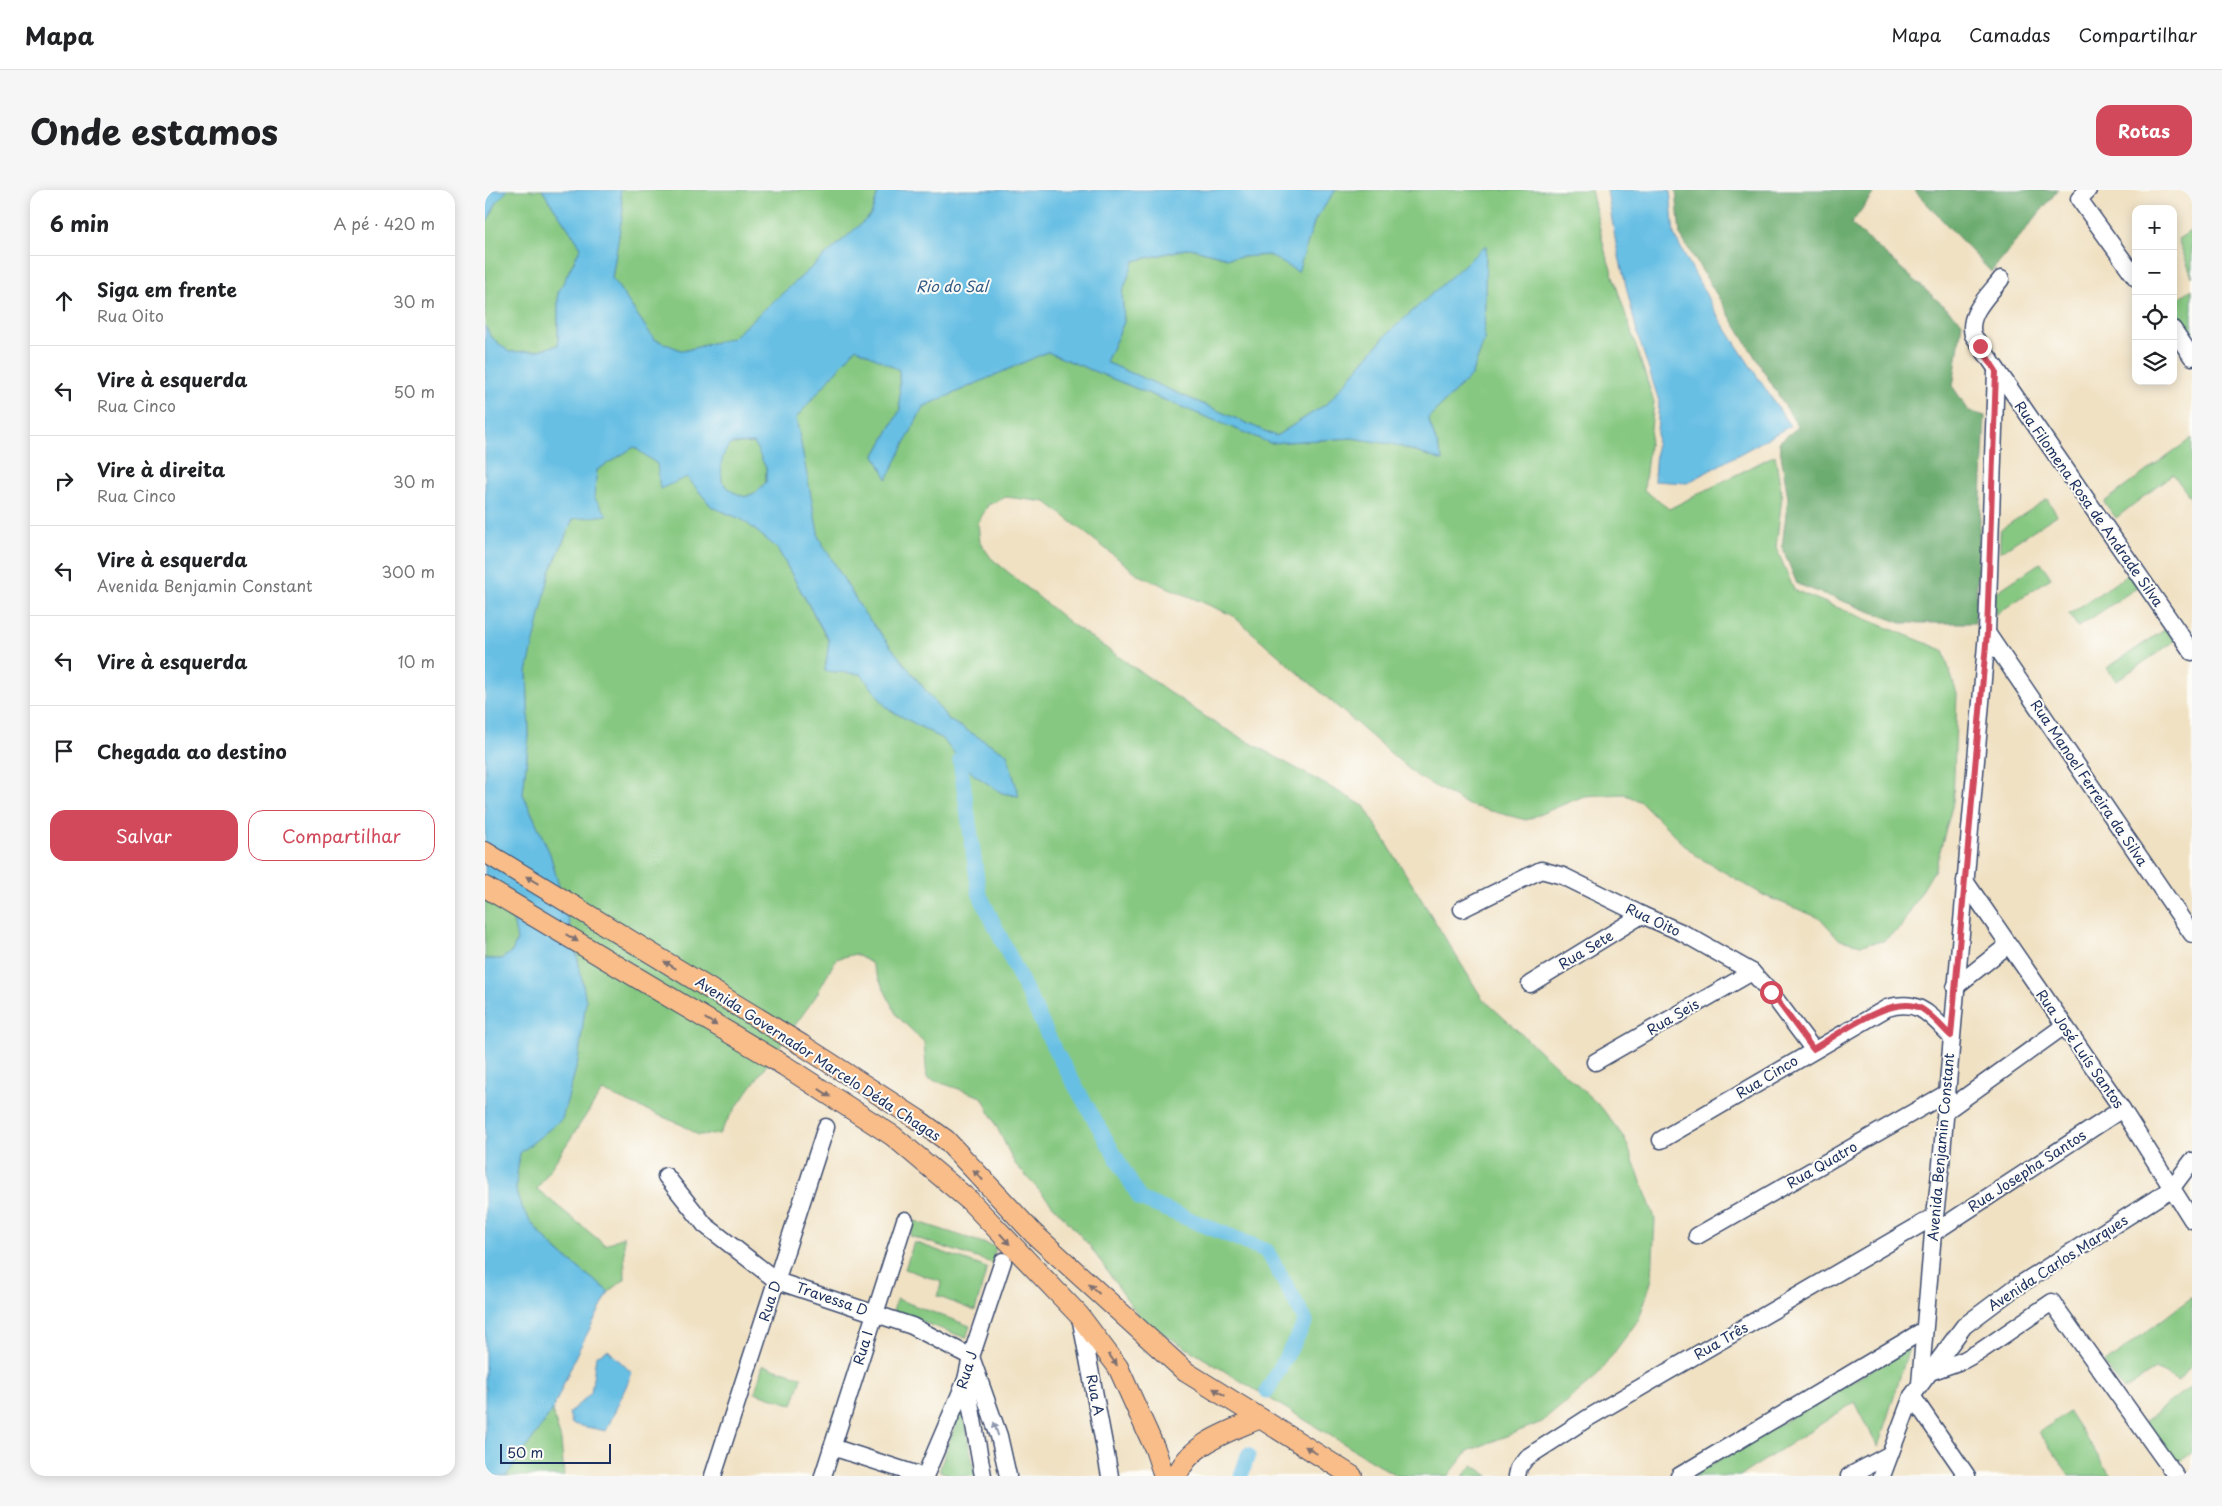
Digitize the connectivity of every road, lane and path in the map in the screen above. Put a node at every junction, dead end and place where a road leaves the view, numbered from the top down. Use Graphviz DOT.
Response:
graph roads {
  1 [pos="2084,195"];
  2 [pos="2132,272"];
  3 [pos="2001,279"];
  4 [pos="2177,335"];
  5 [pos="2192,357"];
  6 [pos="1996,371"];
  7 [pos="1987,633"];
  8 [pos="2192,652"];
  9 [pos="485,852"];
  10 [pos="1965,881"];
  11 [pos="485,887"];
  12 [pos="1462,909"];
  13 [pos="1642,916"];
  14 [pos="2192,934"];
  15 [pos="2008,945"];
  16 [pos="1751,972"];
  17 [pos="1529,984"];
  18 [pos="1955,987"];
  19 [pos="2064,1026"];
  20 [pos="1951,1036"];
  21 [pos="1813,1049"];
  22 [pos="1595,1062"];
  23 [pos="1947,1094"];
  24 [pos="2122,1109"];
  25 [pos="1946,1111"];
  26 [pos="826,1127"];
  27 [pos="1661,1140"];
  28 [pos="2192,1161"];
  29 [pos="666,1176"];
  30 [pos="2171,1189"];
  31 [pos="1935,1216"];
  32 [pos="905,1220"];
  33 [pos="2192,1220"];
  34 [pos="1933,1234"];
  35 [pos="1697,1236"];
  36 [pos="1003,1261"];
  37 [pos="777,1281"];
  38 [pos="874,1313"];
  39 [pos="1079,1315"];
  40 [pos="1924,1330"];
  41 [pos="971,1357"];
  42 [pos="966,1380"];
  43 [pos="1921,1384"];
  44 [pos="1260,1418"];
  45 [pos="832,1447"];
  46 [pos="1890,1454"];
  47 [pos="713,1476"];
  48 [pos="823,1476"];
  49 [pos="923,1476"];
  50 [pos="983,1476"];
  51 [pos="1008,1476"];
  52 [pos="1110,1476"];
  53 [pos="1164,1476"];
  54 [pos="1177,1476"];
  55 [pos="1352,1476"];
  56 [pos="1517,1476"];
  57 [pos="1679,1476"];
  58 [pos="1849,1476"];
  59 [pos="1882,1476"];
  60 [pos="1967,1476"];
  61 [pos="2176,1476"];
  1 -- 2 [label="street"];
  3 -- 6 [label="street, Rua Filomena Rosa de Andrade Silva"];
  4 -- 5 [label="street"];
  6 -- 7 [label="street, Avenida Benjamin Constant"];
  6 -- 8 [label="street, Rua Filomena Rosa de Andrade Silva"];
  7 -- 10 [label="street, Avenida Benjamin Constant"];
  7 -- 14 [label="street, Rua Manoel Ferreira da Silva"];
  44 -- 9 [label="main road, Avenida Governador Marcelo Déda Chagas, one-way"];
  10 -- 15 [label="street, Rua José Luís Santos"];
  10 -- 18 [label="street, Avenida Benjamin Constant"];
  11 -- 39 [label="main road, Avenida Governador Marcelo Déda Chagas, one-way"];
  12 -- 13 [label="street, Rua Oito"];
  13 -- 16 [label="street, Rua Oito"];
  13 -- 17 [label="street, Rua Sete"];
  15 -- 18 [label="street"];
  15 -- 19 [label="street, Rua José Luís Santos"];
  16 -- 21 [label="street, Rua Oito"];
  16 -- 22 [label="street, Rua Seis"];
  18 -- 20 [label="street, Avenida Benjamin Constant"];
  19 -- 24 [label="street, Rua José Luís Santos"];
  19 -- 25 [label="street"];
  20 -- 21 [label="street, Rua Cinco"];
  20 -- 23 [label="street, Avenida Benjamin Constant"];
  21 -- 27 [label="street, Rua Cinco"];
  23 -- 25 [label="street, Avenida Benjamin Constant"];
  23 -- 35 [label="street, Rua Quatro"];
  24 -- 30 [label="street, Rua José Luís Santos"];
  24 -- 34 [label="street, Rua Josepha Santos"];
  25 -- 31 [label="street, Avenida Benjamin Constant"];
  26 -- 37 [label="street, Rua D"];
  28 -- 30 [label="street, Avenida Carlos Marques"];
  29 -- 37 [label="street, Travessa D"];
  30 -- 33 [label="street, Rua José Luís Santos"];
  30 -- 43 [label="street, Avenida Carlos Marques"];
  31 -- 34 [label="street, Avenida Benjamin Constant"];
  31 -- 56 [label="street, Rua Três"];
  32 -- 38 [label="street, Rua I"];
  34 -- 40 [label="street, Avenida Benjamin Constant"];
  36 -- 41 [label="street, Rua J"];
  37 -- 38 [label="street, Travessa D"];
  37 -- 47 [label="street, Rua D"];
  38 -- 41 [label="street, Travessa D"];
  38 -- 45 [label="street, Rua I"];
  39 -- 52 [label="street, Rua A"];
  39 -- 53 [label="main road, Avenida Governador Marcelo Déda Chagas, one-way"];
  40 -- 43 [label="street, Avenida Benjamin Constant"];
  40 -- 57 [label="street"];
  41 -- 42 [label="street, Rua J"];
  51 -- 41 [label="street, one-way"];
  42 -- 49 [label="street, Rua J"];
  42 -- 50 [label="street"];
  43 -- 46 [label="street, Avenida Carlos Marques"];
  43 -- 60 [label="street"];
  43 -- 61 [label="street"];
  44 -- 54 [label="main road"];
  55 -- 44 [label="main road, Avenida Governador Marcelo Déda Chagas, one-way"];
  45 -- 48 [label="street, Rua I"];
  45 -- 49 [label="street"];
  46 -- 58 [label="street"];
  46 -- 59 [label="street, Avenida Carlos Marques"];
}
